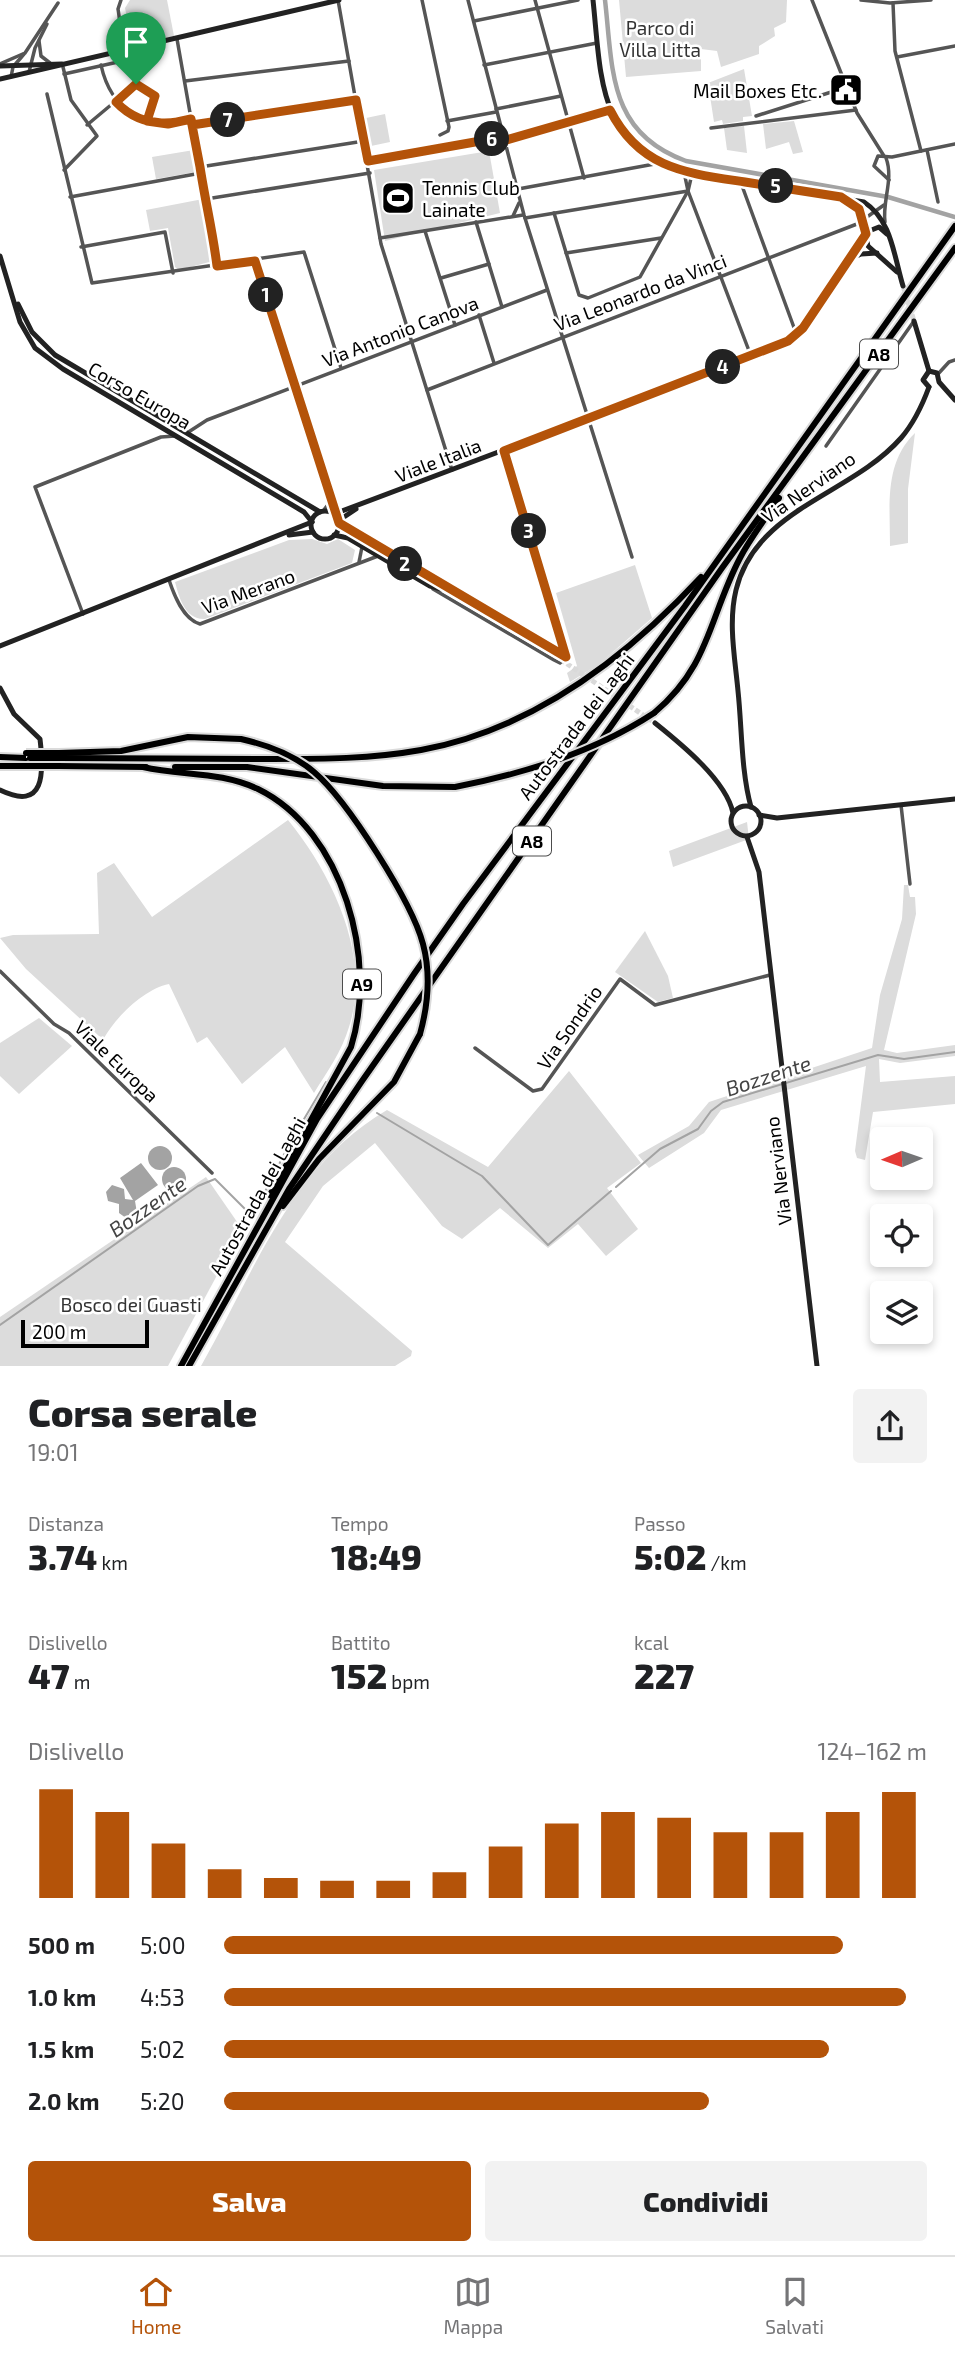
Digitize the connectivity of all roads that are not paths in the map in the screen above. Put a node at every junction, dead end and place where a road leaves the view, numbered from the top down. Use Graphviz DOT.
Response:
graph roads {
  1 [pos="121,0"];
  2 [pos="336,0"];
  3 [pos="422,0"];
  4 [pos="468,0"];
  5 [pos="535,0"];
  6 [pos="578,0"];
  7 [pos="593,0"];
  8 [pos="812,0"];
  9 [pos="861,0"];
  10 [pos="931,0"];
  11 [pos="59,1"];
  12 [pos="906,1"];
  13 [pos="893,3"];
  14 [pos="537,7"];
  15 [pos="474,21"];
  16 [pos="39,38"];
  17 [pos="177,39"];
  18 [pos="597,43"];
  19 [pos="955,46"];
  20 [pos="126,52"];
  21 [pos="549,52"];
  22 [pos="25,53"];
  23 [pos="897,57"];
  24 [pos="127,60"];
  25 [pos="349,61"];
  26 [pos="32,64"];
  27 [pos="52,64"];
  28 [pos="76,64"];
  29 [pos="0,65"];
  30 [pos="15,65"];
  31 [pos="101,65"];
  32 [pos="484,65"];
  33 [pos="63,70"];
  34 [pos="28,74"];
  35 [pos="11,77"];
  36 [pos="0,79"];
  37 [pos="185,81"];
  38 [pos="136,84"];
  39 [pos="848,86"];
  40 [pos="47,94"];
  41 [pos="561,96"];
  42 [pos="356,100"];
  43 [pos="116,102"];
  44 [pos="610,110"];
  45 [pos="856,110"];
  46 [pos="496,111"];
  47 [pos="756,116"];
  48 [pos="191,119"];
  49 [pos="147,121"];
  50 [pos="447,121"];
  51 [pos="568,123"];
  52 [pos="87,125"];
  53 [pos="192,125"];
  54 [pos="711,128"];
  55 [pos="440,135"];
  56 [pos="503,139"];
  57 [pos="364,141"];
  58 [pos="955,144"];
  59 [pos="876,147"];
  60 [pos="924,150"];
  61 [pos="884,157"];
  62 [pos="876,158"];
  63 [pos="368,161"];
  64 [pos="660,163"];
  65 [pos="200,167"];
  66 [pos="887,167"];
  67 [pos="64,170"];
  68 [pos="882,171"];
  69 [pos="684,172"];
  70 [pos="201,173"];
  71 [pos="370,173"];
  72 [pos="692,173"];
  73 [pos="584,178"];
  74 [pos="741,181"];
  75 [pos="889,182"];
  76 [pos="517,189"];
  77 [pos="688,191"];
  78 [pos="69,197"];
  79 [pos="841,197"];
  80 [pos="206,200"];
  81 [pos="520,200"];
  82 [pos="938,202"];
  83 [pos="884,205"];
  84 [pos="875,210"];
  85 [pos="554,213"];
  86 [pos="513,216"];
  87 [pos="524,216"];
  88 [pos="863,219"];
  89 [pos="476,222"];
  90 [pos="885,225"];
  91 [pos="955,226"];
  92 [pos="425,231"];
  93 [pos="866,234"];
  94 [pos="887,234"];
  95 [pos="380,238"];
  96 [pos="662,238"];
  97 [pos="891,243"];
  98 [pos="81,247"];
  99 [pos="955,249"];
  100 [pos="566,253"];
  101 [pos="878,253"];
  102 [pos="0,255"];
  103 [pos="768,258"];
  104 [pos="255,261"];
  105 [pos="848,261"];
  106 [pos="489,264"];
  107 [pos="217,266"];
  108 [pos="173,273"];
  109 [pos="722,277"];
  110 [pos="901,277"];
  111 [pos="440,279"];
  112 [pos="903,286"];
  113 [pos="547,290"];
  114 [pos="502,307"];
  115 [pos="479,315"];
  116 [pos="914,321"];
  117 [pos="455,325"];
  118 [pos="796,335"];
  119 [pos="562,337"];
  120 [pos="412,341"];
  121 [pos="749,357"];
  122 [pos="955,360"];
  123 [pos="495,364"];
  124 [pos="341,368"];
  125 [pos="929,371"];
  126 [pos="938,374"];
  127 [pos="939,382"];
  128 [pos="295,387"];
  129 [pos="929,387"];
  130 [pos="426,390"];
  131 [pos="955,400"];
  132 [pos="587,419"];
  133 [pos="187,433"];
  134 [pos="177,436"];
  135 [pos="826,446"];
  136 [pos="504,451"];
  137 [pos="804,458"];
  138 [pos="452,471"];
  139 [pos="330,500"];
  140 [pos="360,506"];
  141 [pos="322,511"];
  142 [pos="334,514"];
  143 [pos="312,522"];
  144 [pos="338,522"];
  145 [pos="313,532"];
  146 [pos="334,535"];
  147 [pos="273,540"];
  148 [pos="362,547"];
  149 [pos="378,556"];
  150 [pos="632,557"];
  151 [pos="716,561"];
  152 [pos="358,564"];
  153 [pos="169,580"];
  154 [pos="431,583"];
  155 [pos="82,614"];
  156 [pos="0,646"];
  157 [pos="544,648"];
  158 [pos="566,657"];
  159 [pos="0,688"];
  160 [pos="655,723"];
  161 [pos="0,755"];
  162 [pos="60,756"];
  163 [pos="0,766"];
  164 [pos="143,767"];
  165 [pos="0,790"];
  166 [pos="955,799"];
  167 [pos="728,800"];
  168 [pos="901,805"];
  169 [pos="745,807"];
  170 [pos="733,813"];
  171 [pos="759,815"];
  172 [pos="777,818"];
  173 [pos="760,825"];
  174 [pos="755,834"];
  175 [pos="747,837"];
  176 [pos="752,846"];
  177 [pos="910,884"];
  178 [pos="0,971"];
  179 [pos="771,975"];
  180 [pos="475,1048"];
  181 [pos="212,1173"];
  182 [pos="267,1227"];
  183 [pos="218,1298"];
  184 [pos="181,1366"];
  185 [pos="189,1366"];
  186 [pos="817,1366"];
  1 -- 20 [label="street"];
  2 -- 17 [label="street"];
  2 -- 25 [label="street"];
  3 -- 50 [label="street"];
  4 -- 15 [label="street"];
  5 -- 14 [label="street"];
  6 -- 14 [label="street"];
  7 -- 18 [label="street"];
  8 -- 39 [label="street"];
  9 -- 13 [label="street"];
  10 -- 12 [label="street"];
  11 -- 16 [label="street"];
  11 -- 22 [label="street"];
  12 -- 13 [label="street"];
  13 -- 23 [label="street"];
  14 -- 15 [label="street"];
  14 -- 21 [label="street"];
  15 -- 32 [label="street"];
  16 -- 26 [label="street"];
  16 -- 27 [label="street"];
  17 -- 20 [label="street"];
  17 -- 37 [label="street"];
  18 -- 21 [label="street"];
  18 -- 44 [label="street"];
  19 -- 23 [label="street"];
  20 -- 24 [label="street"];
  20 -- 28 [label="street"];
  21 -- 32 [label="street"];
  21 -- 41 [label="street"];
  22 -- 29 [label="street"];
  22 -- 30 [label="street"];
  23 -- 60 [label="street"];
  24 -- 31 [label="street"];
  24 -- 38 [label="street"];
  25 -- 37 [label="street"];
  25 -- 42 [label="street"];
  26 -- 27 [label="street"];
  26 -- 30 [label="street"];
  26 -- 34 [label="street"];
  27 -- 28 [label="street"];
  28 -- 33 [label="street"];
  29 -- 30 [label="street"];
  30 -- 35 [label="street"];
  31 -- 33 [label="street"];
  31 -- 43 [label="street"];
  32 -- 46 [label="street"];
  33 -- 34 [label="street"];
  33 -- 52 [label="street"];
  34 -- 35 [label="street"];
  35 -- 36 [label="street"];
  37 -- 48 [label="street"];
  38 -- 43 [label="street"];
  38 -- 49 [label="street"];
  39 -- 45 [label="street"];
  39 -- 47 [label="street"];
  40 -- 67 [label="street"];
  41 -- 46 [label="street"];
  41 -- 51 [label="street"];
  42 -- 53 [label="street"];
  42 -- 57 [label="street"];
  43 -- 49 [label="street"];
  43 -- 52 [label="street"];
  44 -- 51 [label="street"];
  44 -- 64 [label="street"];
  45 -- 54 [label="street"];
  45 -- 59 [label="street"];
  46 -- 50 [label="street"];
  46 -- 56 [label="street"];
  48 -- 49 [label="street"];
  48 -- 53 [label="street"];
  50 -- 55 [label="street"];
  51 -- 56 [label="street"];
  51 -- 73 [label="street"];
  52 -- 67 [label="street"];
  53 -- 65 [label="street"];
  56 -- 63 [label="street"];
  56 -- 76 [label="street"];
  57 -- 63 [label="street"];
  57 -- 65 [label="street"];
  58 -- 60 [label="street"];
  59 -- 61 [label="street"];
  59 -- 62 [label="street"];
  60 -- 61 [label="street"];
  60 -- 82 [label="street"];
  61 -- 62 [label="street"];
  61 -- 66 [label="street"];
  62 -- 68 [label="street"];
  63 -- 71 [label="street"];
  64 -- 69 [label="street"];
  64 -- 73 [label="street"];
  65 -- 70 [label="street"];
  66 -- 68 [label="street"];
  66 -- 75 [label="street"];
  67 -- 78 [label="street"];
  68 -- 75 [label="street"];
  69 -- 72 [label="street"];
  69 -- 77 [label="street"];
  70 -- 78 [label="street"];
  70 -- 80 [label="street"];
  71 -- 80 [label="street"];
  71 -- 95 [label="street"];
  72 -- 74 [label="street"];
  72 -- 77 [label="street"];
  73 -- 76 [label="street"];
  74 -- 79 [label="street"];
  74 -- 103 [label="street"];
  75 -- 83 [label="street"];
  76 -- 81 [label="street"];
  77 -- 85 [label="street"];
  77 -- 96 [label="street"];
  77 -- 109 [label="street"];
  78 -- 98 [label="street"];
  79 -- 84 [label="street"];
  79 -- 88 [label="street"];
  80 -- 107 [label="street"];
  81 -- 86 [label="street"];
  81 -- 87 [label="street"];
  83 -- 84 [label="street, Via Leonardo da Vinci"];
  83 -- 90 [label="street"];
  84 -- 88 [label="street, Via Leonardo da Vinci"];
  84 -- 90 [label="street"];
  85 -- 87 [label="street"];
  85 -- 100 [label="street"];
  86 -- 87 [label="street"];
  86 -- 89 [label="street"];
  87 -- 113 [label="street"];
  88 -- 93 [label="street"];
  88 -- 103 [label="street, Via Leonardo da Vinci"];
  89 -- 92 [label="street"];
  89 -- 106 [label="street"];
  90 -- 94 [label="street"];
  91 -- 151 [label="highway, Autostrada dei Laghi / A8"];
  92 -- 95 [label="street"];
  92 -- 111 [label="street"];
  93 -- 94 [label="street"];
  93 -- 101 [label="street"];
  93 -- 105 [label="street, Viale Italia"];
  94 -- 97 [label="street"];
  95 -- 120 [label="street"];
  96 -- 100 [label="street"];
  96 -- 100 [label="street"];
  97 -- 101 [label="street"];
  97 -- 110 [label="street"];
  98 -- 108 [label="street"];
  98 -- 108 [label="street"];
  99 -- 137 [label="highway, Autostrada dei Laghi / A8"];
  101 -- 105 [label="street"];
  101 -- 110 [label="street"];
  102 -- 133 [label="street, Corso Europa"];
  102 -- 134 [label="street, Corso Europa"];
  103 -- 109 [label="street, Via Leonardo da Vinci"];
  103 -- 118 [label="street"];
  104 -- 107 [label="street"];
  104 -- 124 [label="street"];
  104 -- 128 [label="street"];
  105 -- 118 [label="street, Viale Italia"];
  106 -- 111 [label="street"];
  106 -- 114 [label="street"];
  107 -- 108 [label="street"];
  109 -- 119 [label="street, Via Leonardo da Vinci"];
  109 -- 121 [label="street"];
  110 -- 112 [label="street"];
  111 -- 117 [label="street"];
  113 -- 114 [label="street, Via Antonio Canova"];
  113 -- 119 [label="street"];
  114 -- 115 [label="street, Via Antonio Canova"];
  115 -- 117 [label="street, Via Antonio Canova"];
  115 -- 123 [label="street"];
  116 -- 125 [label="street"];
  116 -- 135 [label="street"];
  117 -- 120 [label="street, Via Antonio Canova"];
  118 -- 121 [label="street, Viale Italia"];
  119 -- 123 [label="street, Via Leonardo da Vinci"];
  119 -- 132 [label="street"];
  120 -- 124 [label="street, Via Antonio Canova"];
  120 -- 130 [label="street"];
  121 -- 132 [label="street, Viale Italia"];
  122 -- 126 [label="street"];
  123 -- 130 [label="street, Via Leonardo da Vinci"];
  124 -- 128 [label="street, Via Antonio Canova"];
  125 -- 126 [label="street"];
  125 -- 129 [label="street"];
  126 -- 127 [label="street"];
  127 -- 129 [label="street"];
  127 -- 131 [label="street"];
  128 -- 133 [label="street, Via Antonio Canova"];
  128 -- 139 [label="street"];
  129 -- 169 [label="street, Via Nerviano"];
  130 -- 138 [label="street"];
  132 -- 136 [label="street, Viale Italia"];
  132 -- 150 [label="street"];
  133 -- 141 [label="street, Corso Europa"];
  134 -- 143 [label="street, Corso Europa"];
  134 -- 155 [label="street"];
  136 -- 138 [label="street, Viale Italia"];
  136 -- 158 [label="street"];
  137 -- 164 [label="highway, A9, bridge"];
  137 -- 182 [label="highway, Autostrada dei Laghi / A8"];
  138 -- 140 [label="street, Viale Italia"];
  139 -- 141 [label="street"];
  139 -- 142 [label="street"];
  140 -- 142 [label="street, Viale Italia"];
  140 -- 144 [label="street, Viale Italia"];
  141 -- 142 [label="street"];
  141 -- 143 [label="street"];
  142 -- 144 [label="street"];
  143 -- 145 [label="street"];
  143 -- 147 [label="street"];
  144 -- 146 [label="street"];
  144 -- 154 [label="street"];
  145 -- 146 [label="street"];
  145 -- 147 [label="street"];
  146 -- 148 [label="street"];
  147 -- 153 [label="street"];
  148 -- 149 [label="street"];
  148 -- 152 [label="street"];
  149 -- 152 [label="street, Via Merano"];
  149 -- 154 [label="street"];
  151 -- 162 [label="highway"];
  151 -- 183 [label="highway, Autostrada dei Laghi / A8"];
  152 -- 153 [label="street, Via Merano"];
  153 -- 155 [label="street"];
  154 -- 157 [label="street"];
  154 -- 157 [label="street"];
  154 -- 157 [label="street"];
  155 -- 156 [label="street"];
  157 -- 158 [label="street"];
  157 -- 158 [label="street"];
  159 -- 165 [label="street"];
  160 -- 167 [label="street"];
  161 -- 162 [label="highway, bridge"];
  162 -- 182 [label="highway, bridge"];
  163 -- 164 [label="highway, A9, bridge"];
  164 -- 183 [label="highway, A9"];
  166 -- 168 [label="street"];
  167 -- 169 [label="street"];
  167 -- 170 [label="street"];
  168 -- 172 [label="street"];
  168 -- 177 [label="street"];
  169 -- 170 [label="street"];
  169 -- 171 [label="street"];
  170 -- 175 [label="street"];
  171 -- 172 [label="street"];
  171 -- 173 [label="street"];
  172 -- 173 [label="street"];
  173 -- 174 [label="street"];
  174 -- 175 [label="street"];
  174 -- 176 [label="street"];
  175 -- 176 [label="street"];
  176 -- 179 [label="street, Via Nerviano"];
  178 -- 181 [label="street, Viale Europa"];
  179 -- 180 [label="street, Via Sondrio"];
  179 -- 186 [label="street, Via Nerviano"];
  182 -- 185 [label="highway, Autostrada dei Laghi / A8"];
  183 -- 184 [label="highway, Autostrada dei Laghi / A8"];
}
